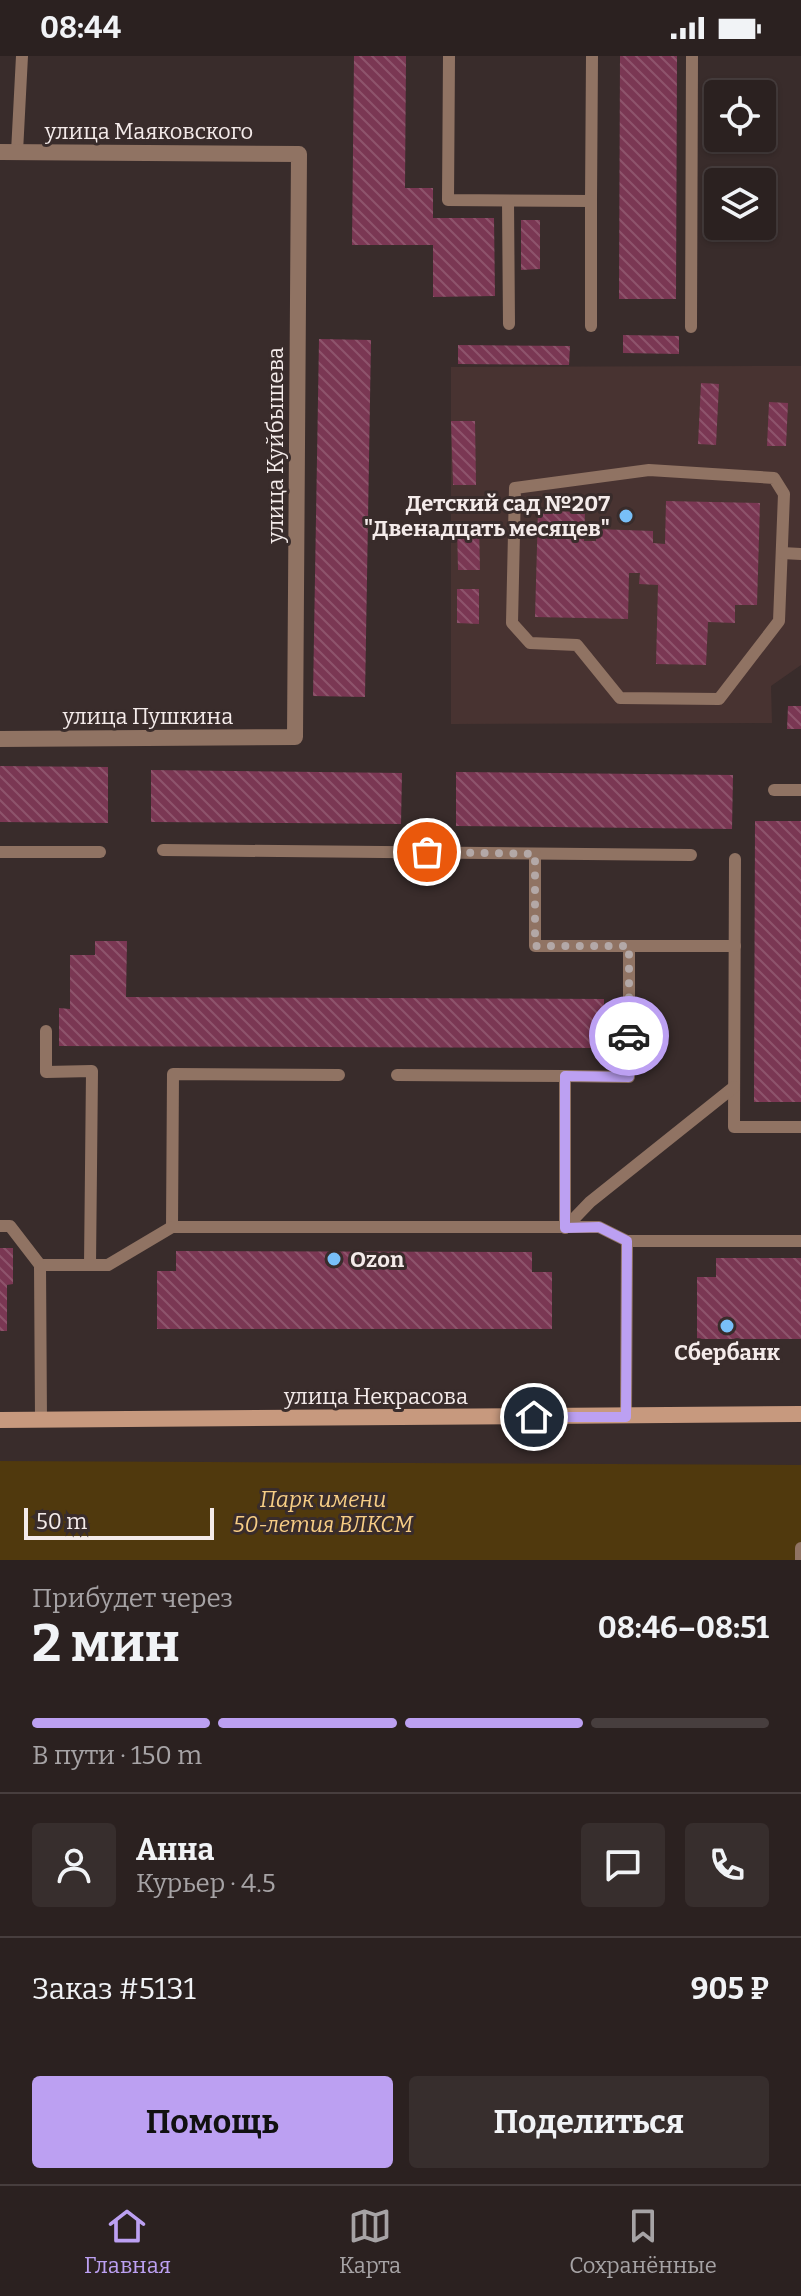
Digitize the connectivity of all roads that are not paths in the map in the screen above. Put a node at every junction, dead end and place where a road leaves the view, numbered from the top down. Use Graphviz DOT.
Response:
graph roads {
  1 [pos="22,56"];
  2 [pos="449,56"];
  3 [pos="592,56"];
  4 [pos="692,56"];
  5 [pos="8,152"];
  6 [pos="299,154"];
  7 [pos="508,201"];
  8 [pos="591,201"];
  9 [pos="509,324"];
  10 [pos="591,326"];
  11 [pos="691,327"];
  12 [pos="782,553"];
  13 [pos="801,554"];
  14 [pos="295,737"];
  15 [pos="0,739"];
  16 [pos="774,790"];
  17 [pos="801,790"];
  18 [pos="163,850"];
  19 [pos="0,852"];
  20 [pos="100,852"];
  21 [pos="535,854"];
  22 [pos="691,855"];
  23 [pos="735,859"];
  24 [pos="629,946"];
  25 [pos="735,946"];
  26 [pos="46,1031"];
  27 [pos="339,1075"];
  28 [pos="397,1075"];
  29 [pos="565,1076"];
  30 [pos="734,1087"];
  31 [pos="801,1127"];
  32 [pos="0,1226"];
  33 [pos="172,1227"];
  34 [pos="565,1228"];
  35 [pos="627,1241"];
  36 [pos="801,1241"];
  37 [pos="40,1265"];
  38 [pos="90,1265"];
  39 [pos="801,1414"];
  40 [pos="626,1417"];
  41 [pos="41,1419"];
  42 [pos="0,1420"];
  43 [pos="801,1548"];
  44 [pos="801,1560"];
  1 -- 5 [label="lane"];
  2 -- 7 [label="lane"];
  3 -- 8 [label="lane"];
  4 -- 11 [label="lane"];
  5 -- 6 [label="street, улица Маяковского"];
  6 -- 14 [label="street, улица Куйбышева"];
  7 -- 8 [label="lane"];
  7 -- 9 [label="lane"];
  8 -- 10 [label="lane"];
  12 -- 12 [label="lane"];
  12 -- 13 [label="lane"];
  14 -- 15 [label="street, улица Пушкина"];
  16 -- 17 [label="lane"];
  18 -- 21 [label="lane"];
  19 -- 20 [label="lane"];
  21 -- 22 [label="lane"];
  21 -- 24 [label="lane"];
  23 -- 25 [label="lane"];
  24 -- 25 [label="lane"];
  24 -- 29 [label="lane"];
  25 -- 30 [label="lane"];
  26 -- 38 [label="lane"];
  27 -- 33 [label="lane"];
  28 -- 29 [label="lane"];
  29 -- 34 [label="lane"];
  30 -- 31 [label="lane"];
  30 -- 34 [label="lane"];
  32 -- 37 [label="lane"];
  33 -- 34 [label="lane"];
  33 -- 38 [label="lane"];
  34 -- 35 [label="lane"];
  35 -- 36 [label="lane"];
  35 -- 40 [label="lane"];
  37 -- 38 [label="lane"];
  37 -- 41 [label="lane"];
  39 -- 40 [label="street, улица Некрасова"];
  40 -- 41 [label="street, улица Некрасова"];
  41 -- 42 [label="street, улица Некрасова"];
  43 -- 44 [label="lane"];
}
